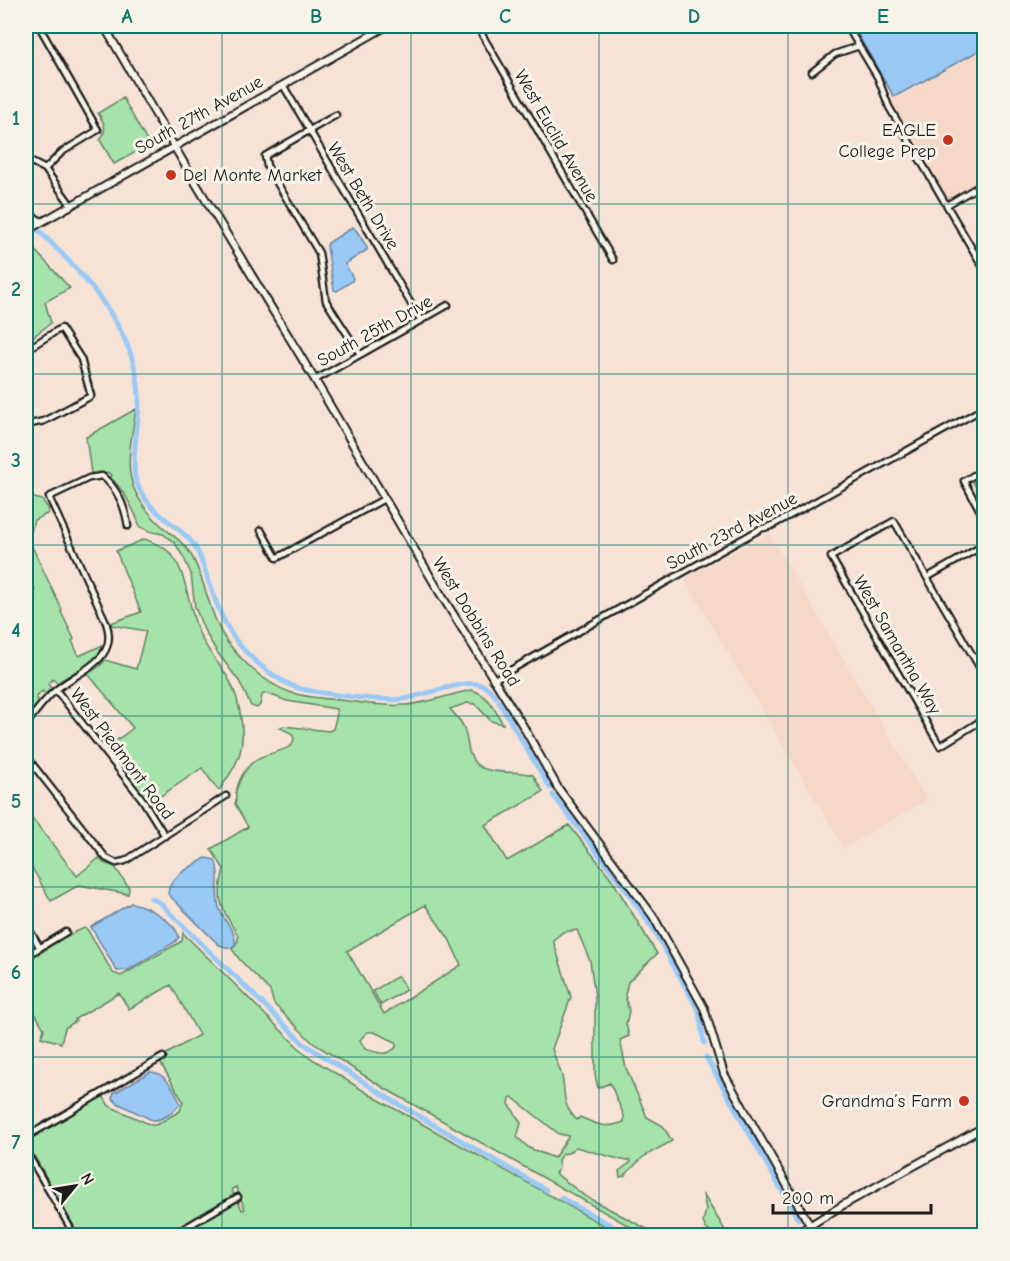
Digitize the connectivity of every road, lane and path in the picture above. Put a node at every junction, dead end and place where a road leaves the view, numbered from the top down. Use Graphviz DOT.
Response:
graph roads {
  1 [pos="39,26"];
  2 [pos="104,26"];
  3 [pos="387,26"];
  4 [pos="477,26"];
  5 [pos="847,26"];
  6 [pos="860,46"];
  7 [pos="812,72"];
  8 [pos="283,85"];
  9 [pos="336,115"];
  10 [pos="308,131"];
  11 [pos="175,146"];
  12 [pos="26,159"];
  13 [pos="45,169"];
  14 [pos="984,183"];
  15 [pos="70,205"];
  16 [pos="947,205"];
  17 [pos="26,213"];
  18 [pos="31,227"];
  19 [pos="613,260"];
  20 [pos="984,269"];
  21 [pos="448,305"];
  22 [pos="421,321"];
  23 [pos="26,350"];
  24 [pos="360,354"];
  25 [pos="315,380"];
  26 [pos="984,408"];
  27 [pos="26,425"];
  28 [pos="984,469"];
  29 [pos="384,499"];
  30 [pos="984,518"];
  31 [pos="128,526"];
  32 [pos="261,530"];
  33 [pos="984,545"];
  34 [pos="928,577"];
  35 [pos="984,675"];
  36 [pos="494,680"];
  37 [pos="56,690"];
  38 [pos="984,719"];
  39 [pos="26,724"];
  40 [pos="26,756"];
  41 [pos="226,796"];
  42 [pos="165,836"];
  43 [pos="26,924"];
  44 [pos="66,932"];
  45 [pos="40,948"];
  46 [pos="26,956"];
  47 [pos="163,1057"];
  48 [pos="984,1127"];
  49 [pos="26,1137"];
  50 [pos="26,1151"];
  51 [pos="238,1197"];
  52 [pos="806,1228"];
  53 [pos="75,1236"];
  54 [pos="171,1236"];
  55 [pos="793,1236"];
  56 [pos="816,1236"];
  1 -- 13 [label="street"];
  2 -- 11 [label="main road, West Dobbins Road"];
  3 -- 8 [label="main road, South 27th Avenue"];
  4 -- 19 [label="street, West Euclid Avenue"];
  5 -- 6 [label="street"];
  6 -- 7 [label="street"];
  6 -- 16 [label="street"];
  8 -- 10 [label="street, West Beth Drive"];
  8 -- 11 [label="main road, South 27th Avenue"];
  9 -- 10 [label="street"];
  10 -- 22 [label="street, West Beth Drive"];
  10 -- 24 [label="street"];
  11 -- 15 [label="main road, South 27th Avenue"];
  11 -- 25 [label="main road, West Dobbins Road"];
  12 -- 13 [label="street"];
  13 -- 15 [label="street"];
  14 -- 16 [label="street"];
  15 -- 18 [label="main road, South 27th Avenue"];
  16 -- 20 [label="street"];
  17 -- 18 [label="street"];
  21 -- 22 [label="street, South 25th Drive"];
  22 -- 24 [label="street, South 25th Drive"];
  23 -- 27 [label="street"];
  24 -- 25 [label="street, South 25th Drive"];
  25 -- 29 [label="main road, West Dobbins Road"];
  26 -- 36 [label="street, South 23rd Avenue"];
  28 -- 30 [label="street"];
  29 -- 32 [label="street"];
  29 -- 36 [label="main road, West Dobbins Road"];
  31 -- 37 [label="street"];
  33 -- 34 [label="street"];
  34 -- 35 [label="street"];
  34 -- 38 [label="street, West Samantha Way"];
  36 -- 52 [label="main road, West Dobbins Road"];
  37 -- 39 [label="street"];
  37 -- 42 [label="street, West Piedmont Road"];
  40 -- 42 [label="street"];
  41 -- 42 [label="street"];
  43 -- 45 [label="street"];
  44 -- 45 [label="street"];
  45 -- 46 [label="street"];
  47 -- 49 [label="street"];
  48 -- 52 [label="main road"];
  50 -- 53 [label="street"];
  51 -- 54 [label="street"];
  52 -- 55 [label="main road"];
  52 -- 56 [label="main road, West Dobbins Road"];
}
